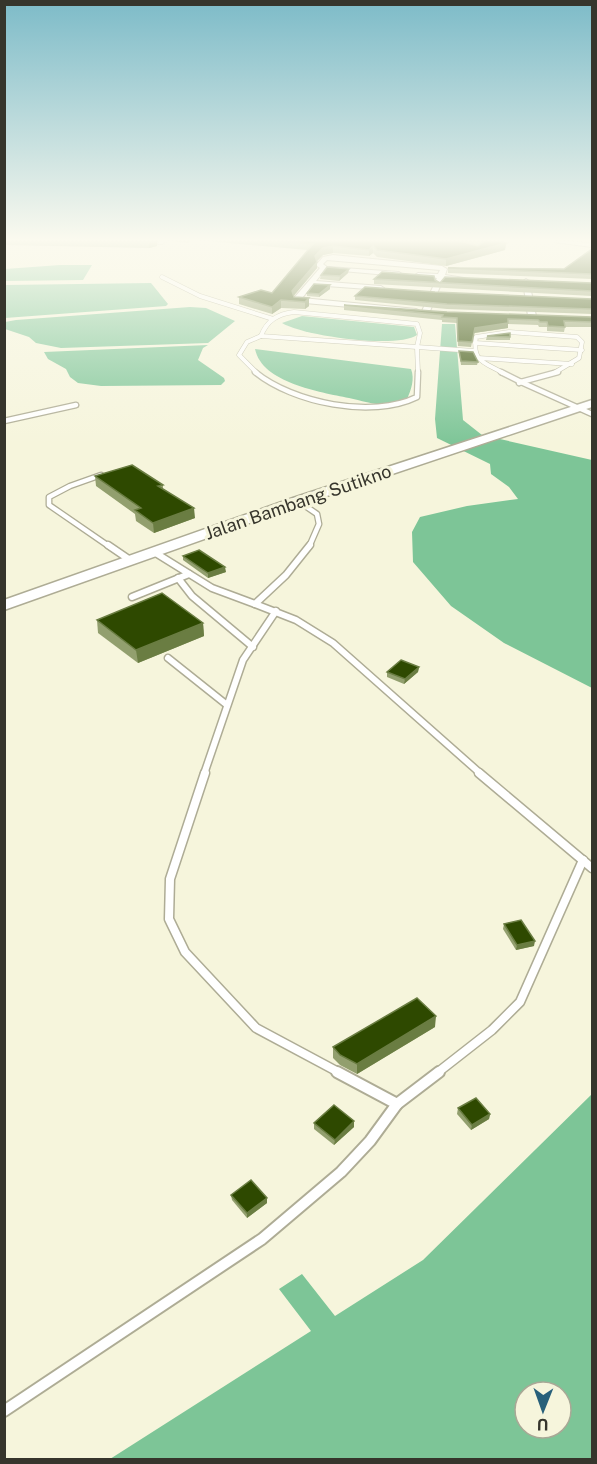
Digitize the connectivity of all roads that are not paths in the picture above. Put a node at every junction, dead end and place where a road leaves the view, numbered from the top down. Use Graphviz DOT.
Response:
graph roads {
  1 [pos="239,308"];
  2 [pos="395,308"];
  3 [pos="530,308"];
  4 [pos="426,311"];
  5 [pos="437,312"];
  6 [pos="520,316"];
  7 [pos="532,316"];
  8 [pos="542,316"];
  9 [pos="273,319"];
  10 [pos="261,336"];
  11 [pos="475,343"];
  12 [pos="417,348"];
  13 [pos="582,350"];
  14 [pos="474,351"];
  15 [pos="477,358"];
  16 [pos="572,364"];
  17 [pos="519,383"];
  18 [pos="592,404"];
  19 [pos="76,405"];
  20 [pos="578,408"];
  21 [pos="592,414"];
  22 [pos="4,421"];
  23 [pos="104,474"];
  24 [pos="298,501"];
  25 [pos="154,552"];
  26 [pos="130,560"];
  27 [pos="189,574"];
  28 [pos="178,579"];
  29 [pos="132,597"];
  30 [pos="255,604"];
  31 [pos="4,605"];
  32 [pos="276,611"];
  33 [pos="254,647"];
  34 [pos="168,658"];
  35 [pos="227,705"];
  36 [pos="583,860"];
  37 [pos="592,868"];
  38 [pos="397,1104"];
  39 [pos="4,1411"];
  1 -- 9 [label="lane"];
  2 -- 4 [label="street"];
  3 -- 7 [label="street"];
  4 -- 5 [label="street"];
  6 -- 7 [label="street"];
  7 -- 8 [label="street"];
  9 -- 10 [label="lane"];
  9 -- 12 [label="lane"];
  10 -- 12 [label="lane"];
  10 -- 12 [label="lane"];
  11 -- 13 [label="lane"];
  11 -- 13 [label="lane"];
  11 -- 14 [label="lane"];
  12 -- 14 [label="lane"];
  13 -- 16 [label="lane"];
  14 -- 15 [label="lane"];
  15 -- 16 [label="lane"];
  15 -- 17 [label="lane"];
  16 -- 17 [label="lane"];
  17 -- 20 [label="lane"];
  18 -- 20 [label="street, Jalan Bambang Sutikno"];
  19 -- 22 [label="lane"];
  20 -- 21 [label="lane"];
  20 -- 24 [label="street, Jalan Bambang Sutikno"];
  23 -- 26 [label="lane"];
  24 -- 25 [label="street, Jalan Bambang Sutikno"];
  24 -- 30 [label="lane"];
  25 -- 26 [label="street, Jalan Bambang Sutikno"];
  25 -- 27 [label="lane"];
  26 -- 31 [label="street, Jalan Bambang Sutikno"];
  27 -- 28 [label="lane"];
  27 -- 30 [label="lane"];
  28 -- 29 [label="lane"];
  28 -- 33 [label="lane"];
  30 -- 32 [label="lane"];
  32 -- 33 [label="lane"];
  32 -- 36 [label="lane"];
  33 -- 35 [label="lane"];
  34 -- 35 [label="lane"];
  35 -- 38 [label="lane"];
  36 -- 37 [label="lane"];
  36 -- 38 [label="lane"];
  38 -- 39 [label="lane"];
}
